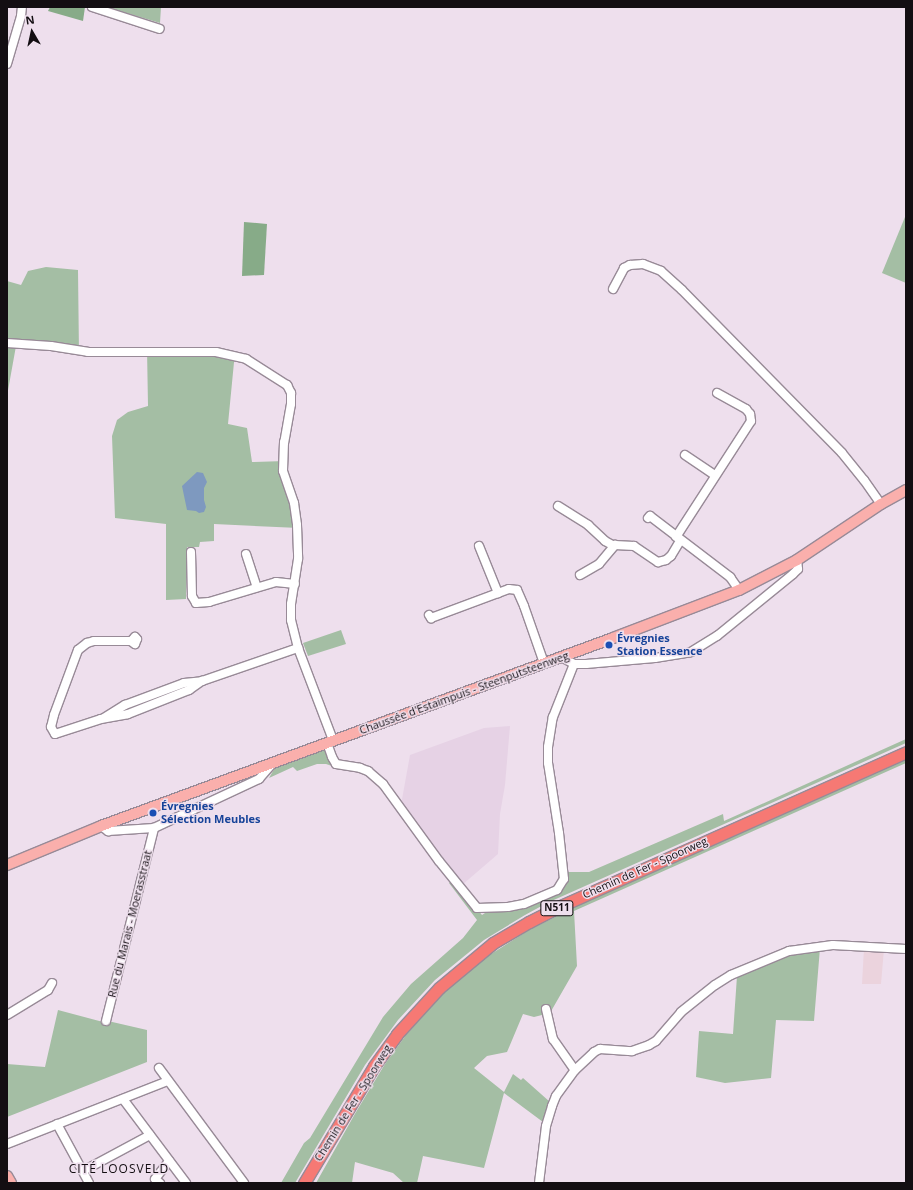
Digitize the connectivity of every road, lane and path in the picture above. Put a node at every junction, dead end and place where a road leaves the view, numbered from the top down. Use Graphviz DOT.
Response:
graph roads {
  1 [pos="22,7"];
  2 [pos="92,7"];
  3 [pos="160,29"];
  4 [pos="7,64"];
  5 [pos="613,289"];
  6 [pos="7,343"];
  7 [pos="717,393"];
  8 [pos="685,455"];
  9 [pos="715,475"];
  10 [pos="906,490"];
  11 [pos="881,504"];
  12 [pos="558,506"];
  13 [pos="648,518"];
  14 [pos="678,539"];
  15 [pos="478,546"];
  16 [pos="614,546"];
  17 [pos="192,552"];
  18 [pos="246,554"];
  19 [pos="797,560"];
  20 [pos="580,575"];
  21 [pos="295,584"];
  22 [pos="257,587"];
  23 [pos="739,590"];
  24 [pos="498,593"];
  25 [pos="429,615"];
  26 [pos="131,641"];
  27 [pos="298,648"];
  28 [pos="561,657"];
  29 [pos="544,663"];
  30 [pos="574,664"];
  31 [pos="330,742"];
  32 [pos="906,752"];
  33 [pos="272,764"];
  34 [pos="101,826"];
  35 [pos="154,828"];
  36 [pos="7,865"];
  37 [pos="906,949"];
  38 [pos="52,983"];
  39 [pos="546,1009"];
  40 [pos="7,1015"];
  41 [pos="106,1021"];
  42 [pos="159,1068"];
  43 [pos="575,1070"];
  44 [pos="168,1081"];
  45 [pos="123,1099"];
  46 [pos="57,1124"];
  47 [pos="150,1135"];
  48 [pos="7,1144"];
  49 [pos="169,1161"];
  50 [pos="83,1171"];
  51 [pos="7,1176"];
  52 [pos="11,1183"];
  53 [pos="89,1183"];
  54 [pos="160,1183"];
  55 [pos="186,1183"];
  56 [pos="244,1183"];
  57 [pos="304,1183"];
  58 [pos="539,1183"];
  1 -- 4 [label="street"];
  2 -- 3 [label="street"];
  5 -- 11 [label="street"];
  6 -- 21 [label="street"];
  7 -- 9 [label="street"];
  8 -- 9 [label="street"];
  9 -- 14 [label="street"];
  10 -- 11 [label="main road, Chaussée d'Estaimpuis - Steenputsteenweg"];
  11 -- 19 [label="main road, Chaussée d'Estaimpuis - Steenputsteenweg"];
  12 -- 16 [label="street"];
  13 -- 14 [label="street"];
  14 -- 16 [label="street"];
  14 -- 23 [label="street"];
  15 -- 24 [label="street"];
  16 -- 20 [label="street"];
  17 -- 22 [label="street"];
  18 -- 22 [label="street"];
  19 -- 23 [label="main road, Chaussée d'Estaimpuis - Steenputsteenweg"];
  19 -- 30 [label="street"];
  21 -- 22 [label="street"];
  21 -- 27 [label="street"];
  23 -- 28 [label="main road, Chaussée d'Estaimpuis - Steenputsteenweg"];
  24 -- 25 [label="street"];
  24 -- 29 [label="street"];
  26 -- 27 [label="street"];
  27 -- 31 [label="street"];
  28 -- 29 [label="main road, Chaussée d'Estaimpuis - Steenputsteenweg"];
  28 -- 30 [label="street"];
  29 -- 31 [label="main road, Chaussée d'Estaimpuis - Steenputsteenweg"];
  30 -- 31 [label="street"];
  31 -- 33 [label="main road, Chaussée d'Estaimpuis - Steenputsteenweg"];
  32 -- 57 [label="highway, Chemin de Fer - Spoorweg / N511"];
  33 -- 34 [label="main road, Chaussée d'Estaimpuis - Steenputsteenweg"];
  33 -- 35 [label="street"];
  34 -- 35 [label="street"];
  34 -- 36 [label="main road, Chaussée d'Estaimpuis - Steenputsteenweg"];
  35 -- 41 [label="street, Rue du Marais - Moerasstraat"];
  37 -- 43 [label="street"];
  38 -- 40 [label="street"];
  39 -- 43 [label="street"];
  42 -- 44 [label="street"];
  43 -- 58 [label="street"];
  44 -- 45 [label="street"];
  44 -- 56 [label="street"];
  45 -- 46 [label="street"];
  45 -- 47 [label="street"];
  46 -- 48 [label="street"];
  46 -- 50 [label="street"];
  47 -- 49 [label="street"];
  47 -- 50 [label="street"];
  49 -- 54 [label="street"];
  49 -- 55 [label="street"];
  50 -- 53 [label="street"];
  51 -- 52 [label="main road"];
}
